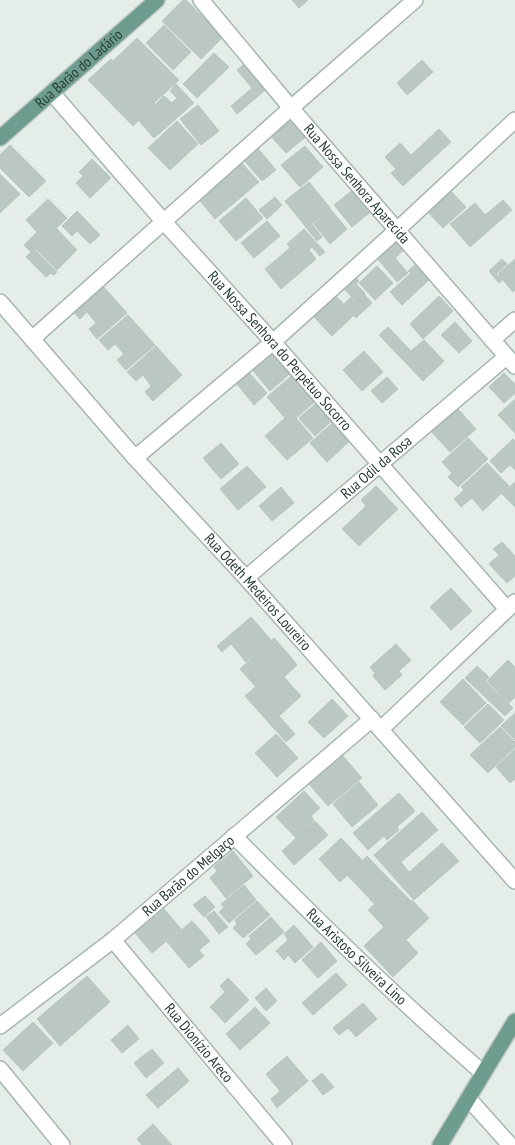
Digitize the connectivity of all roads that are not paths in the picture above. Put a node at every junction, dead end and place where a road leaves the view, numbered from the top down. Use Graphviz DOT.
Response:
graph roads {
  1 [pos="157,0"];
  2 [pos="201,0"];
  3 [pos="415,0"];
  4 [pos="52,93"];
  5 [pos="291,108"];
  6 [pos="515,120"];
  7 [pos="0,138"];
  8 [pos="164,222"];
  9 [pos="397,230"];
  10 [pos="0,302"];
  11 [pos="515,320"];
  12 [pos="32,339"];
  13 [pos="492,340"];
  14 [pos="273,342"];
  15 [pos="511,362"];
  16 [pos="135,458"];
  17 [pos="380,465"];
  18 [pos="246,578"];
  19 [pos="511,605"];
  20 [pos="377,724"];
  21 [pos="234,836"];
  22 [pos="515,881"];
  23 [pos="113,940"];
  24 [pos="515,1020"];
  25 [pos="0,1026"];
  26 [pos="0,1069"];
  27 [pos="483,1073"];
  28 [pos="468,1098"];
  29 [pos="62,1145"];
  30 [pos="284,1145"];
  31 [pos="440,1145"];
  32 [pos="510,1145"];
  1 -- 4 [label="main road, Rua Barão do Ladário"];
  2 -- 5 [label="street, Rua Nossa Senhora Aparecida"];
  3 -- 5 [label="street"];
  4 -- 7 [label="main road, Rua Barão do Ladário"];
  4 -- 8 [label="street, Rua Nossa Senhora do Perpétuo Socorro"];
  5 -- 8 [label="street"];
  5 -- 9 [label="street, Rua Nossa Senhora Aparecida"];
  6 -- 9 [label="street"];
  8 -- 12 [label="street"];
  8 -- 14 [label="street, Rua Nossa Senhora do Perpétuo Socorro"];
  9 -- 13 [label="street, Rua Nossa Senhora Aparecida"];
  9 -- 14 [label="street"];
  10 -- 12 [label="street, Rua Odeth Medeiros Loureiro"];
  11 -- 13 [label="street"];
  12 -- 16 [label="street, Rua Odeth Medeiros Loureiro"];
  13 -- 15 [label="street, Rua Nossa Senhora Aparecida"];
  14 -- 16 [label="street"];
  14 -- 17 [label="street, Rua Nossa Senhora do Perpétuo Socorro"];
  15 -- 17 [label="street, Rua Odil da Rosa"];
  16 -- 18 [label="street, Rua Odeth Medeiros Loureiro"];
  17 -- 18 [label="street, Rua Odil da Rosa"];
  17 -- 19 [label="street, Rua Nossa Senhora do Perpétuo Socorro"];
  18 -- 20 [label="street, Rua Odeth Medeiros Loureiro"];
  19 -- 20 [label="street, Rua Barão do Melgaço"];
  20 -- 21 [label="street, Rua Barão do Melgaço"];
  20 -- 22 [label="street, Rua Odeth Medeiros Loureiro"];
  21 -- 23 [label="street, Rua Barão do Melgaço"];
  21 -- 27 [label="street, Rua Aristoso Silveira Lino"];
  23 -- 25 [label="street, Rua Barão do Melgaço"];
  23 -- 30 [label="street, Rua Dionízio Areco"];
  24 -- 27 [label="main road"];
  26 -- 29 [label="street"];
  27 -- 28 [label="main road"];
  28 -- 31 [label="main road"];
  28 -- 32 [label="street"];
}
